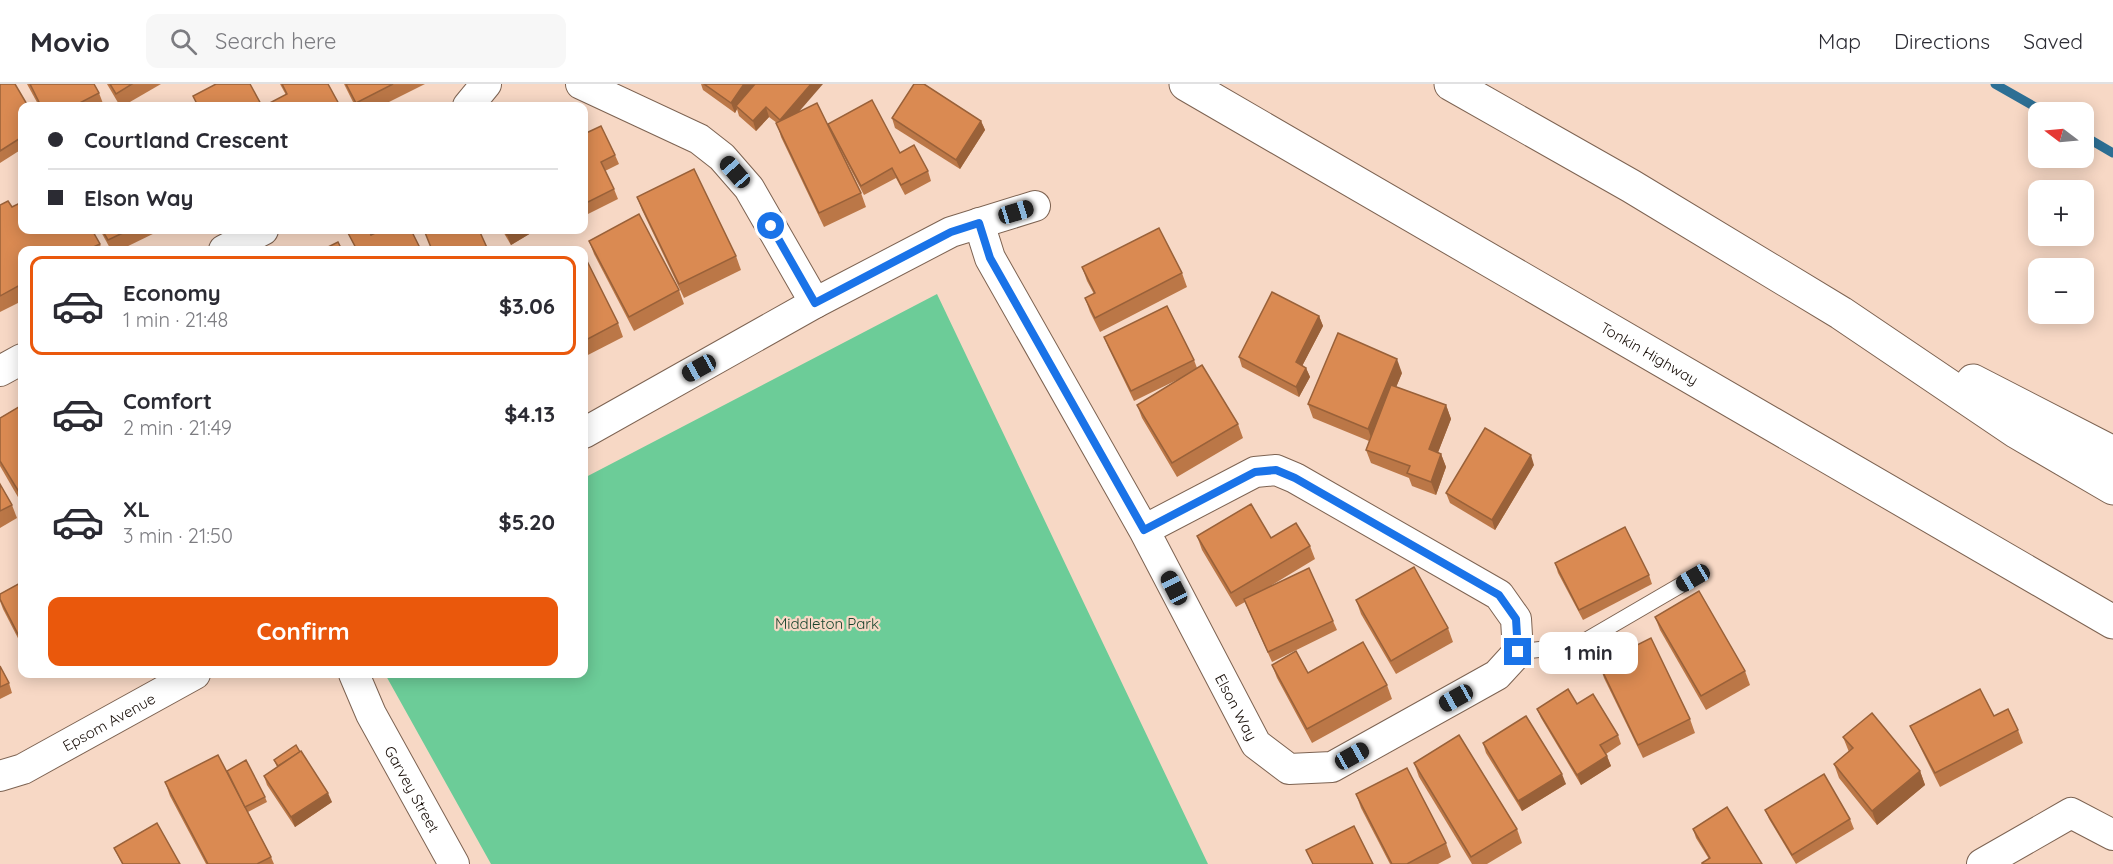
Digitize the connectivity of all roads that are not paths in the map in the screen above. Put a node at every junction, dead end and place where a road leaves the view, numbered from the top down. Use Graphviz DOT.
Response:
graph roads {
  1 [pos="486,84"];
  2 [pos="581,84"];
  3 [pos="1186,84"];
  4 [pos="1451,84"];
  5 [pos="471,102"];
  6 [pos="1035,206"];
  7 [pos="979,223"];
  8 [pos="254,234"];
  9 [pos="232,246"];
  10 [pos="815,303"];
  11 [pos="1841,313"];
  12 [pos="18,361"];
  13 [pos="0,371"];
  14 [pos="588,431"];
  15 [pos="2113,453"];
  16 [pos="2113,488"];
  17 [pos="1144,530"];
  18 [pos="1693,578"];
  19 [pos="2113,622"];
  20 [pos="1518,652"];
  21 [pos="187,678"];
  22 [pos="338,678"];
  23 [pos="356,678"];
  24 [pos="371,714"];
  25 [pos="11,772"];
  26 [pos="0,796"];
  27 [pos="2113,835"];
  28 [pos="454,864"];
  29 [pos="1982,864"];
  1 -- 5 [label="street"];
  2 -- 10 [label="street"];
  3 -- 19 [label="highway, Tonkin Highway"];
  4 -- 11 [label="highway"];
  6 -- 7 [label="street"];
  7 -- 10 [label="street"];
  7 -- 17 [label="street, Elson Way"];
  8 -- 9 [label="street"];
  10 -- 14 [label="street"];
  11 -- 15 [label="highway"];
  11 -- 16 [label="highway"];
  12 -- 13 [label="street"];
  17 -- 20 [label="street"];
  17 -- 20 [label="street, Elson Way"];
  18 -- 20 [label="lane"];
  21 -- 25 [label="street, Epsom Avenue"];
  22 -- 24 [label="street, Garvey Street"];
  23 -- 24 [label="street, Garvey Street"];
  24 -- 28 [label="street, Garvey Street"];
  25 -- 26 [label="street, Epsom Avenue"];
  27 -- 29 [label="street"];
}
